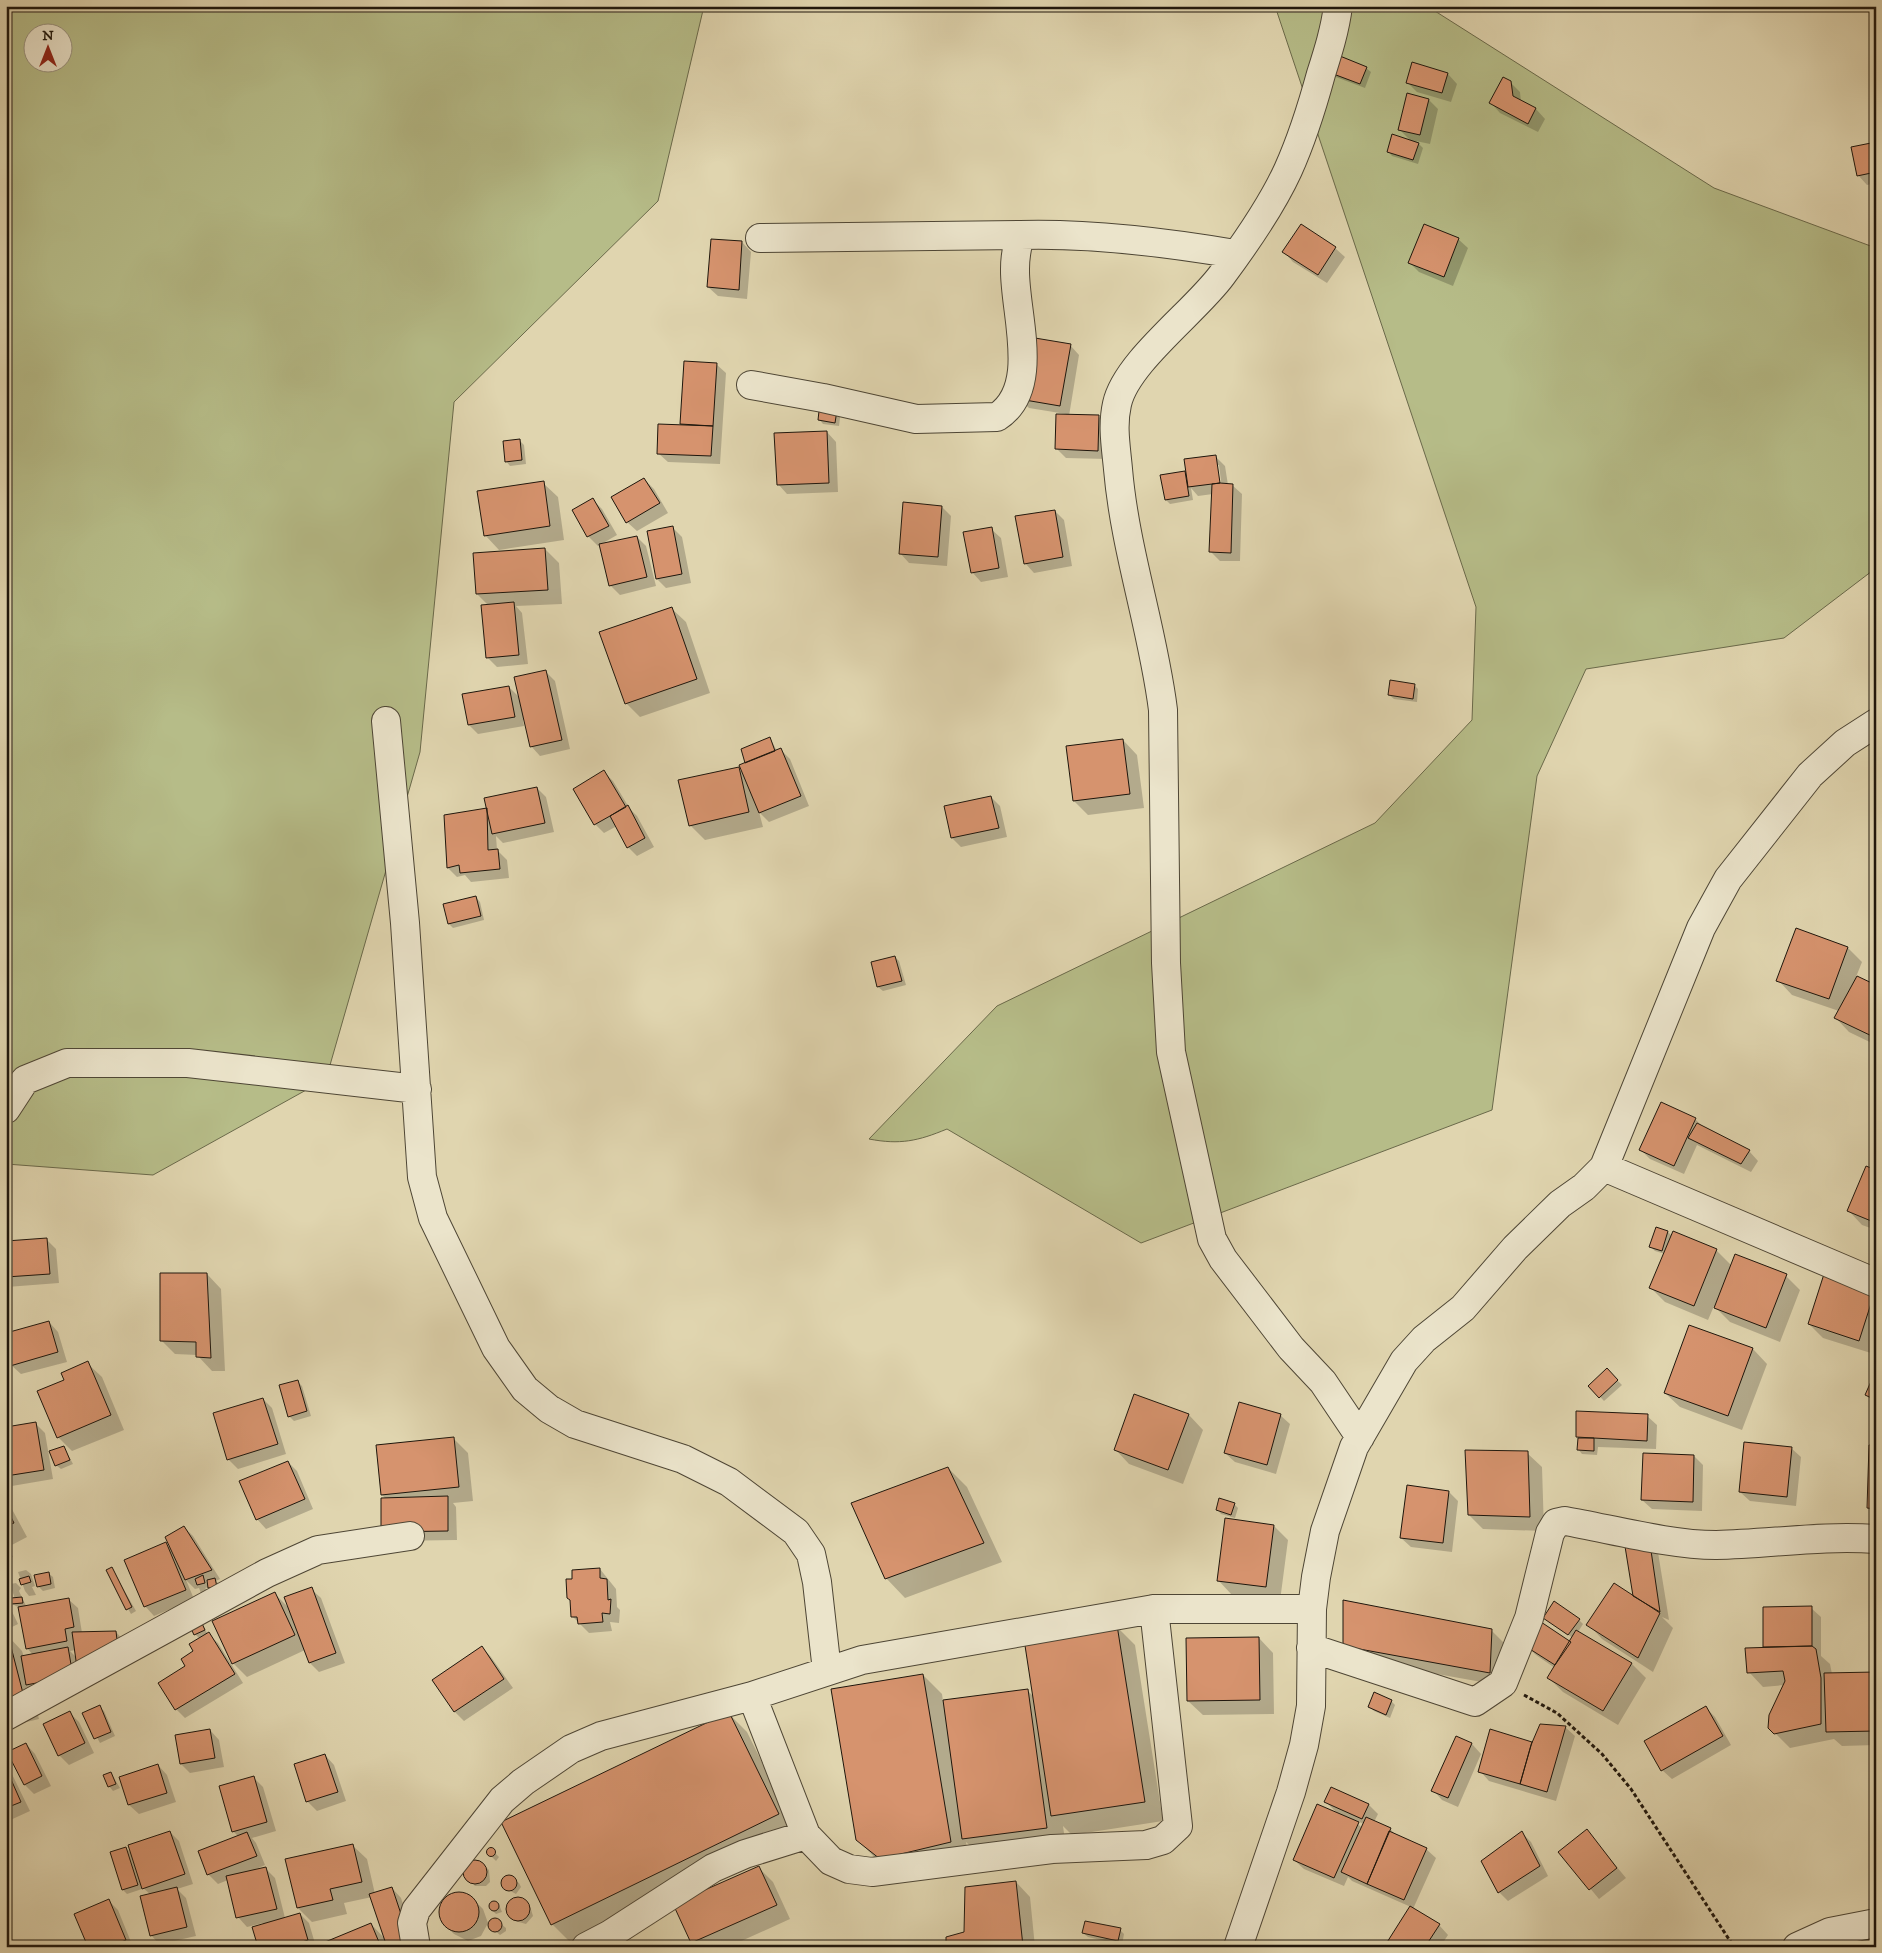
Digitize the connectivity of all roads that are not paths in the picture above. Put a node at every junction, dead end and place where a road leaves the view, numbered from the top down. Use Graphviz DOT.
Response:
graph roads {
  1 [pos="1338,6"];
  2 [pos="1020,235"];
  3 [pos="760,238"];
  4 [pos="1235,254"];
  5 [pos="751,385"];
  6 [pos="386,721"];
  7 [pos="1876,723"];
  8 [pos="417,1089"];
  9 [pos="6,1108"];
  10 [pos="1604,1168"];
  11 [pos="1876,1283"];
  12 [pos="1360,1437"];
  13 [pos="410,1536"];
  14 [pos="1876,1539"];
  15 [pos="1154,1609"];
  16 [pos="1312,1609"];
  17 [pos="1311,1648"];
  18 [pos="827,1671"];
  19 [pos="752,1696"];
  20 [pos="6,1716"];
  21 [pos="806,1835"];
  22 [pos="1876,1923"];
  23 [pos="416,1947"];
  24 [pos="586,1947"];
  25 [pos="1238,1947"];
  26 [pos="1797,1947"];
  1 -- 4 [label="street"];
  2 -- 3 [label="street"];
  2 -- 4 [label="street"];
  2 -- 5 [label="street"];
  4 -- 12 [label="street"];
  6 -- 8 [label="street"];
  7 -- 10 [label="street"];
  8 -- 9 [label="street"];
  8 -- 18 [label="street"];
  10 -- 11 [label="street"];
  10 -- 12 [label="street"];
  12 -- 16 [label="street"];
  13 -- 20 [label="street"];
  14 -- 17 [label="street"];
  15 -- 16 [label="street"];
  15 -- 18 [label="street"];
  15 -- 21 [label="street"];
  16 -- 17 [label="street"];
  17 -- 25 [label="street"];
  18 -- 19 [label="street"];
  19 -- 21 [label="street"];
  19 -- 23 [label="street"];
  21 -- 24 [label="street"];
  22 -- 26 [label="street"];
}
